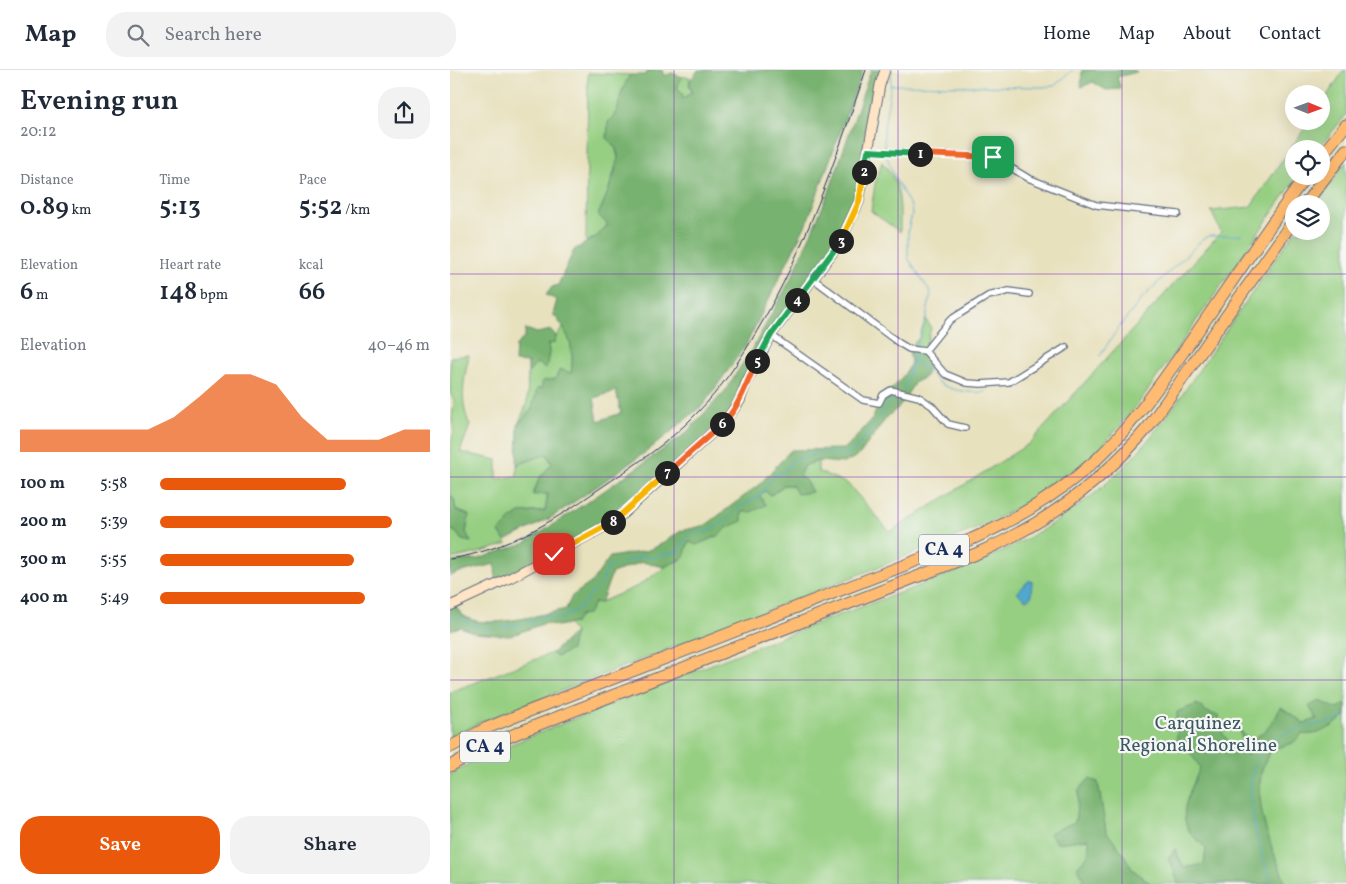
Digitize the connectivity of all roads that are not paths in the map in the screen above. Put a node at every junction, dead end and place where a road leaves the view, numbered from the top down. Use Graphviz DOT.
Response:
graph roads {
  1 [pos="885,70"];
  2 [pos="1346,125"];
  3 [pos="1330,145"];
  4 [pos="1346,150"];
  5 [pos="868,151"];
  6 [pos="1300,185"];
  7 [pos="1312,195"];
  8 [pos="1178,214"];
  9 [pos="1285,233"];
  10 [pos="812,278"];
  11 [pos="1029,294"];
  12 [pos="771,335"];
  13 [pos="1066,347"];
  14 [pos="925,351"];
  15 [pos="965,428"];
  16 [pos="450,606"];
  17 [pos="450,747"];
  18 [pos="450,766"];
  1 -- 5 [label="street"];
  2 -- 3 [label="highway"];
  4 -- 7 [label="highway"];
  5 -- 8 [label="street"];
  5 -- 10 [label="street"];
  6 -- 17 [label="highway, CA 4"];
  9 -- 18 [label="highway, CA 4"];
  10 -- 12 [label="street"];
  10 -- 14 [label="street"];
  11 -- 14 [label="street"];
  12 -- 15 [label="street"];
  12 -- 16 [label="street"];
  13 -- 14 [label="street"];
}
